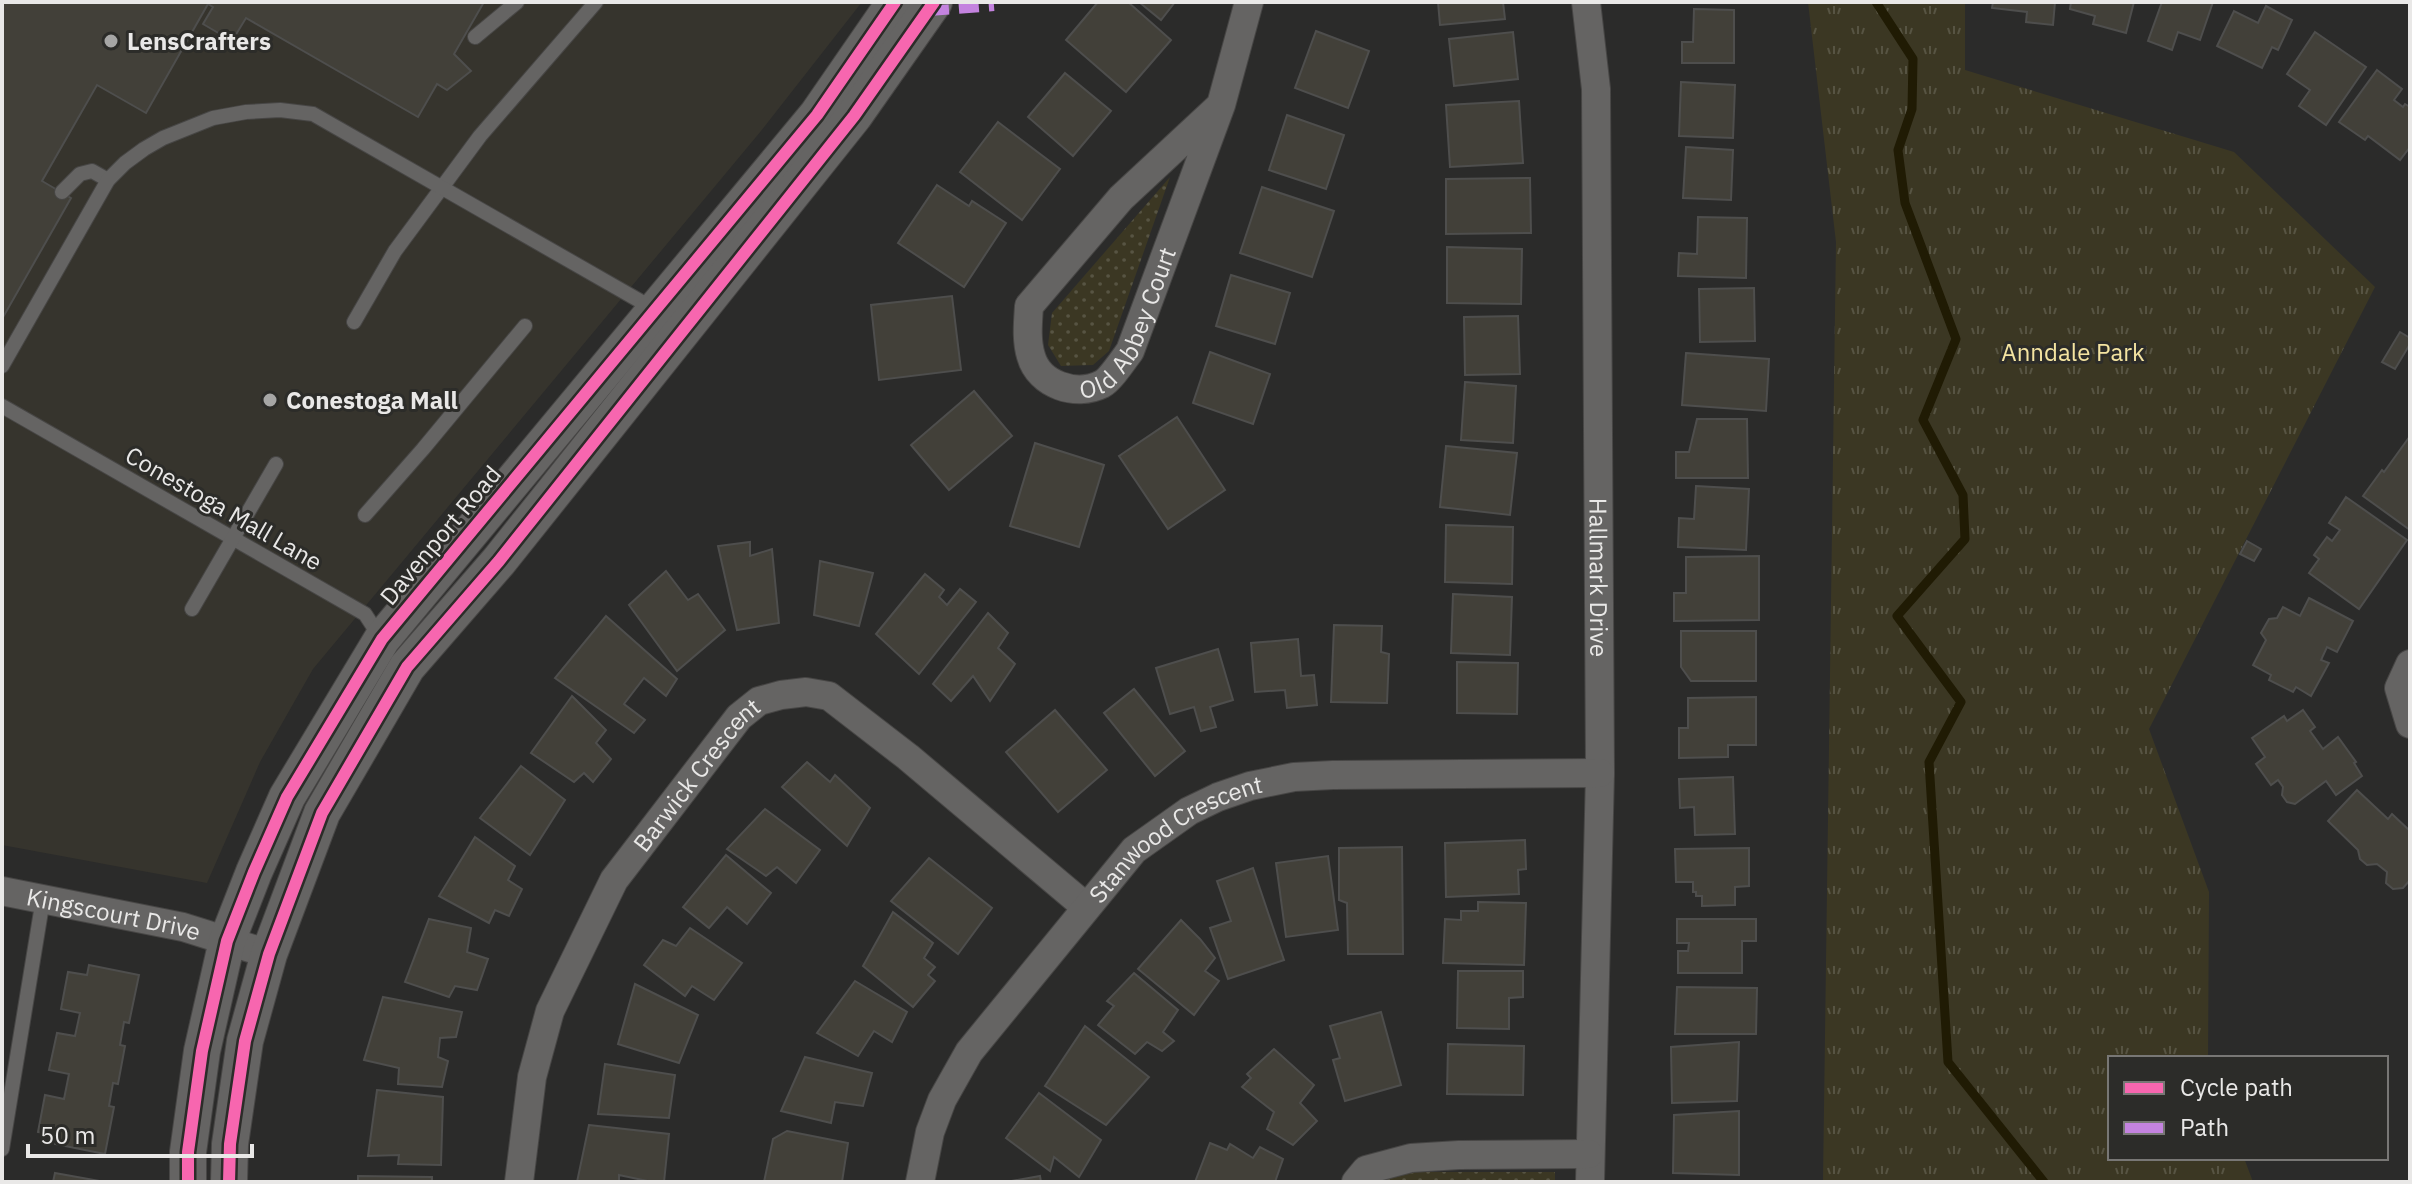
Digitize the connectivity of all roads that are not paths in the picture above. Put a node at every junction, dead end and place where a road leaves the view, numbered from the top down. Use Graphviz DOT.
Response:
graph roads {
  1 [pos="517,2"];
  2 [pos="596,2"];
  3 [pos="895,2"];
  4 [pos="934,2"];
  5 [pos="1249,2"];
  6 [pos="1586,2"];
  7 [pos="475,37"];
  8 [pos="1221,105"];
  9 [pos="108,180"];
  10 [pos="442,188"];
  11 [pos="62,192"];
  12 [pos="671,319"];
  13 [pos="354,322"];
  14 [pos="525,326"];
  15 [pos="2,366"];
  16 [pos="2,406"];
  17 [pos="276,464"];
  18 [pos="365,515"];
  19 [pos="233,538"];
  20 [pos="192,609"];
  21 [pos="395,653"];
  22 [pos="2410,664"];
  23 [pos="2410,724"];
  24 [pos="1600,773"];
  25 [pos="2,891"];
  26 [pos="43,899"];
  27 [pos="1086,907"];
  28 [pos="227,941"];
  29 [pos="269,954"];
  30 [pos="2,1149"];
  31 [pos="1589,1168"];
  32 [pos="188,1182"];
  33 [pos="229,1182"];
  34 [pos="519,1182"];
  35 [pos="920,1182"];
  36 [pos="1356,1182"];
  1 -- 7 [label="lane"];
  2 -- 10 [label="lane"];
  3 -- 12 [label="street, Davenport Road"];
  4 -- 12 [label="street, Davenport Road"];
  5 -- 8 [label="street, Old Abbey Court"];
  6 -- 24 [label="street, Hallmark Drive"];
  8 -- 8 [label="street, Old Abbey Court"];
  9 -- 10 [label="lane"];
  9 -- 11 [label="lane"];
  9 -- 15 [label="lane"];
  10 -- 12 [label="lane"];
  10 -- 13 [label="lane"];
  12 -- 21 [label="street, Davenport Road"];
  14 -- 18 [label="lane"];
  16 -- 19 [label="lane, Conestoga Mall Lane"];
  17 -- 19 [label="lane"];
  19 -- 20 [label="lane"];
  19 -- 21 [label="lane, Conestoga Mall Lane"];
  21 -- 28 [label="street, Davenport Road"];
  21 -- 29 [label="street, Davenport Road"];
  22 -- 23 [label="street"];
  24 -- 27 [label="street, Stanwood Crescent"];
  24 -- 31 [label="street, Hallmark Drive"];
  25 -- 26 [label="street, Kingscourt Drive"];
  26 -- 28 [label="street, Kingscourt Drive"];
  26 -- 30 [label="lane"];
  27 -- 34 [label="street, Barwick Crescent"];
  27 -- 35 [label="street, Stanwood Crescent"];
  28 -- 29 [label="street, Kingscourt Drive"];
  28 -- 32 [label="street, Davenport Road"];
  29 -- 33 [label="street, Davenport Road"];
  31 -- 36 [label="street, Hallmark Drive"];
}
